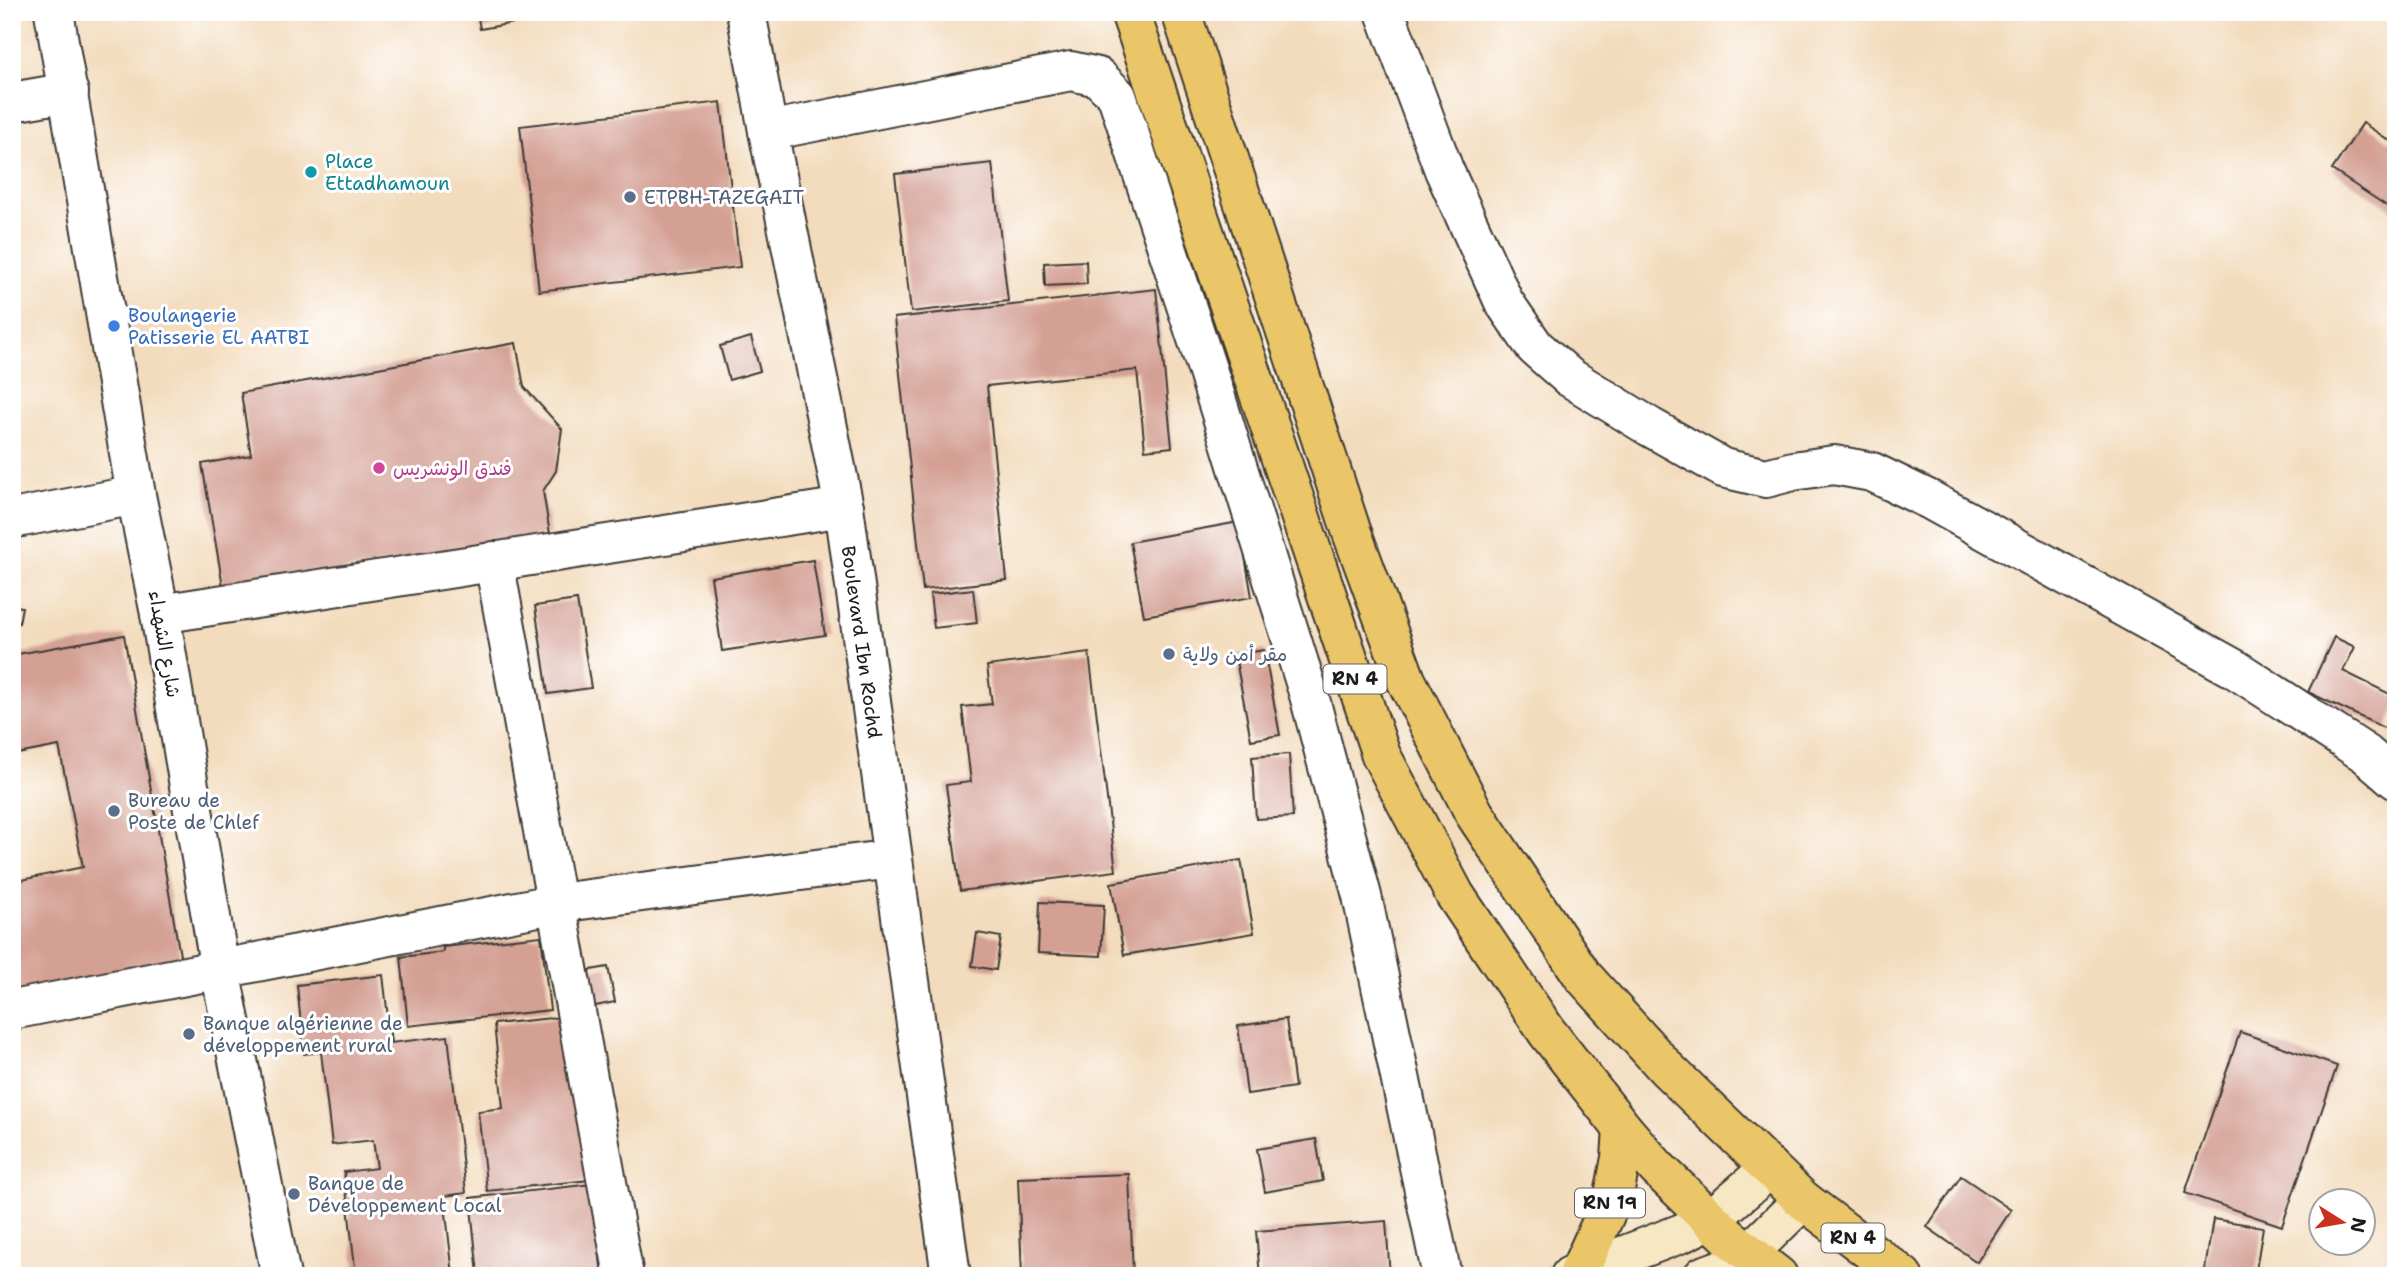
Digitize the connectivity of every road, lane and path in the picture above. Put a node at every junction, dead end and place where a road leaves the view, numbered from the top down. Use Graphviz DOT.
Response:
graph roads {
  1 [pos="54,12"];
  2 [pos="746,12"];
  3 [pos="1130,12"];
  4 [pos="1181,12"];
  5 [pos="1385,12"];
  6 [pos="69,92"];
  7 [pos="12,102"];
  8 [pos="768,131"];
  9 [pos="136,495"];
  10 [pos="844,507"];
  11 [pos="12,519"];
  12 [pos="494,561"];
  13 [pos="160,614"];
  14 [pos="2396,780"];
  15 [pos="892,859"];
  16 [pos="558,903"];
  17 [pos="220,970"];
  18 [pos="12,1010"];
  19 [pos="1623,1129"];
  20 [pos="1769,1169"];
  21 [pos="1803,1200"];
  22 [pos="1711,1219"];
  23 [pos="1764,1265"];
  24 [pos="1574,1274"];
  25 [pos="281,1276"];
  26 [pos="624,1276"];
  27 [pos="951,1276"];
  28 [pos="1442,1276"];
  29 [pos="1703,1276"];
  30 [pos="1903,1276"];
  1 -- 6 [label="street, شارع الشهداء"];
  2 -- 8 [label="street, Boulevard Ibn Rochd"];
  3 -- 19 [label="highway, RN 4"];
  4 -- 20 [label="highway, RN 4"];
  5 -- 14 [label="street"];
  6 -- 7 [label="street"];
  6 -- 9 [label="street, شارع الشهداء"];
  8 -- 10 [label="street, Boulevard Ibn Rochd"];
  8 -- 28 [label="street"];
  9 -- 11 [label="street"];
  9 -- 13 [label="street, شارع الشهداء"];
  10 -- 12 [label="street"];
  10 -- 15 [label="street, Boulevard Ibn Rochd"];
  12 -- 13 [label="street"];
  12 -- 16 [label="street"];
  13 -- 17 [label="street, شارع الشهداء"];
  15 -- 16 [label="street"];
  15 -- 27 [label="street, Boulevard Ibn Rochd"];
  16 -- 17 [label="street"];
  16 -- 26 [label="street"];
  17 -- 18 [label="street"];
  17 -- 25 [label="street, شارع الشهداء"];
  19 -- 22 [label="highway, RN 4"];
  19 -- 24 [label="highway, RN 19"];
  20 -- 21 [label="highway, RN 4"];
  20 -- 22 [label="main road"];
  21 -- 23 [label="main road"];
  21 -- 30 [label="highway, RN 4"];
  22 -- 23 [label="highway, RN 4"];
  22 -- 24 [label="main road"];
  23 -- 29 [label="main road"];
}
